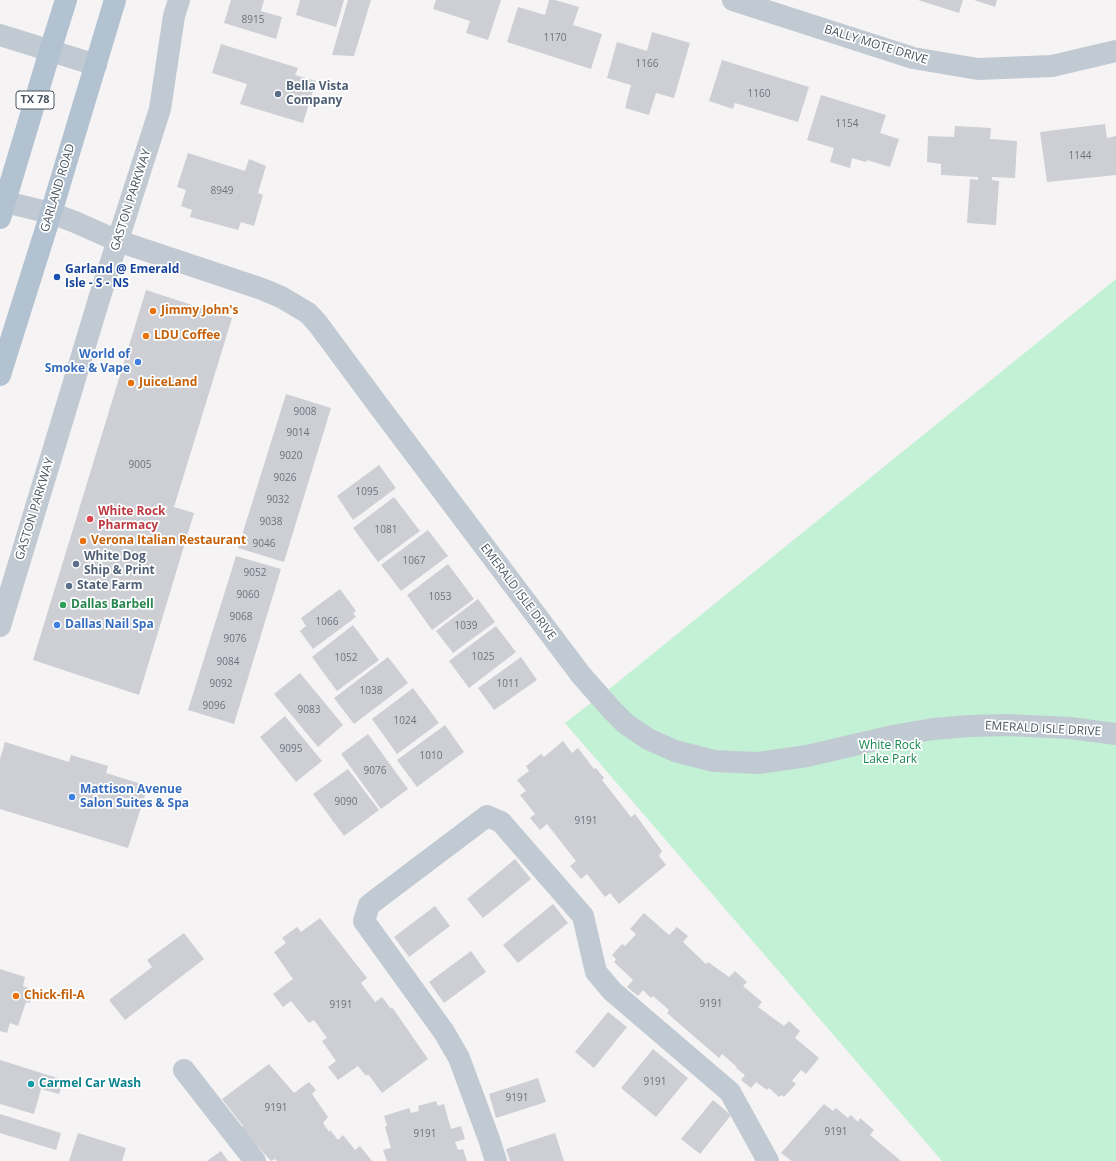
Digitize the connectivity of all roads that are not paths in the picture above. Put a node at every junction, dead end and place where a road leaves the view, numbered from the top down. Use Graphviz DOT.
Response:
graph roads {
  1 [pos="66,0"];
  2 [pos="115,0"];
  3 [pos="179,0"];
  4 [pos="733,0"];
  5 [pos="0,35"];
  6 [pos="50,51"];
  7 [pos="1116,51"];
  8 [pos="96,65"];
  9 [pos="2,210"];
  10 [pos="51,213"];
  11 [pos="118,241"];
  12 [pos="0,375"];
  13 [pos="0,626"];
  14 [pos="1116,734"];
  15 [pos="184,1070"];
  16 [pos="255,1161"];
  17 [pos="496,1161"];
  18 [pos="768,1161"];
  1 -- 6 [label="main road, TX 78"];
  2 -- 8 [label="main road, GARLAND ROAD"];
  3 -- 11 [label="street, GASTON PARKWAY"];
  4 -- 7 [label="street, BALLY MOTE DRIVE"];
  5 -- 6 [label="street"];
  6 -- 8 [label="street"];
  6 -- 9 [label="main road, TX 78"];
  8 -- 10 [label="main road, GARLAND ROAD"];
  9 -- 10 [label="street, EMERALD ISLE DRIVE"];
  10 -- 11 [label="street, EMERALD ISLE DRIVE"];
  10 -- 12 [label="main road, GARLAND ROAD"];
  11 -- 13 [label="street, GASTON PARKWAY"];
  11 -- 14 [label="street, EMERALD ISLE DRIVE"];
  15 -- 16 [label="street"];
  17 -- 18 [label="street"];
}
